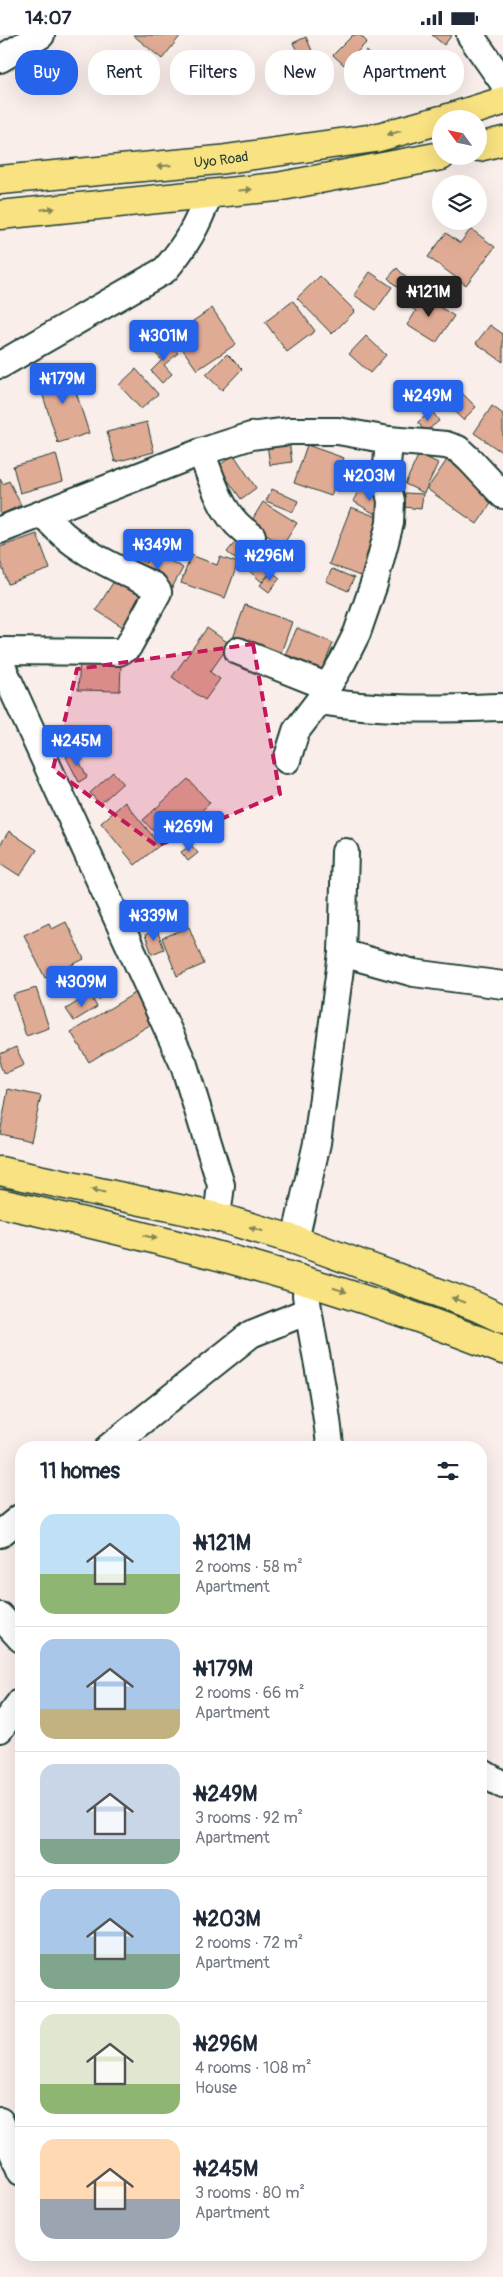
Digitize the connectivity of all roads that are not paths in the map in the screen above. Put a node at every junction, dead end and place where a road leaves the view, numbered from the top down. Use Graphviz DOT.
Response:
graph roads {
  1 [pos="41,35"];
  2 [pos="470,35"];
  3 [pos="0,59"];
  4 [pos="503,82"];
  5 [pos="503,101"];
  6 [pos="474,110"];
  7 [pos="432,122"];
  8 [pos="503,141"];
  9 [pos="488,145"];
  10 [pos="432,158"];
  11 [pos="6,176"];
  12 [pos="209,194"];
  13 [pos="0,215"];
  14 [pos="0,365"];
  15 [pos="389,440"];
  16 [pos="201,452"];
  17 [pos="503,495"];
  18 [pos="44,514"];
  19 [pos="0,530"];
  20 [pos="252,536"];
  21 [pos="0,651"];
  22 [pos="238,651"];
  23 [pos="0,662"];
  24 [pos="322,693"];
  25 [pos="503,707"];
  26 [pos="287,760"];
  27 [pos="345,852"];
  28 [pos="342,953"];
  29 [pos="503,985"];
  30 [pos="0,1171"];
  31 [pos="0,1203"];
  32 [pos="217,1217"];
  33 [pos="295,1240"];
  34 [pos="304,1279"];
  35 [pos="308,1311"];
  36 [pos="503,1319"];
  37 [pos="503,1350"];
  38 [pos="117,1441"];
  39 [pos="330,1441"];
  40 [pos="15,1522"];
  41 [pos="0,1534"];
  42 [pos="0,1615"];
  43 [pos="15,1632"];
  44 [pos="15,1709"];
  45 [pos="0,1729"];
  46 [pos="487,1776"];
  47 [pos="503,1785"];
  48 [pos="0,2121"];
  49 [pos="15,2157"];
  1 -- 3 [label="street"];
  2 -- 4 [label="street"];
  5 -- 6 [label="highway"];
  7 -- 11 [label="highway, Uyo Road, one-way"];
  8 -- 9 [label="highway"];
  12 -- 10 [label="highway, one-way"];
  13 -- 12 [label="highway, one-way"];
  12 -- 14 [label="street"];
  15 -- 16 [label="street"];
  15 -- 17 [label="street"];
  15 -- 24 [label="street"];
  16 -- 18 [label="street"];
  16 -- 20 [label="street"];
  18 -- 19 [label="street"];
  18 -- 21 [label="street"];
  22 -- 24 [label="street"];
  23 -- 32 [label="street"];
  24 -- 25 [label="street"];
  24 -- 26 [label="street"];
  27 -- 28 [label="street"];
  28 -- 29 [label="street"];
  28 -- 33 [label="street"];
  32 -- 30 [label="highway, one-way"];
  31 -- 34 [label="highway, one-way"];
  33 -- 32 [label="highway, one-way"];
  36 -- 33 [label="highway, one-way"];
  34 -- 35 [label="street"];
  34 -- 37 [label="highway, one-way"];
  35 -- 38 [label="street"];
  35 -- 39 [label="street"];
  40 -- 41 [label="street"];
  42 -- 43 [label="street"];
  44 -- 45 [label="street"];
  46 -- 47 [label="street"];
  48 -- 49 [label="street"];
}
